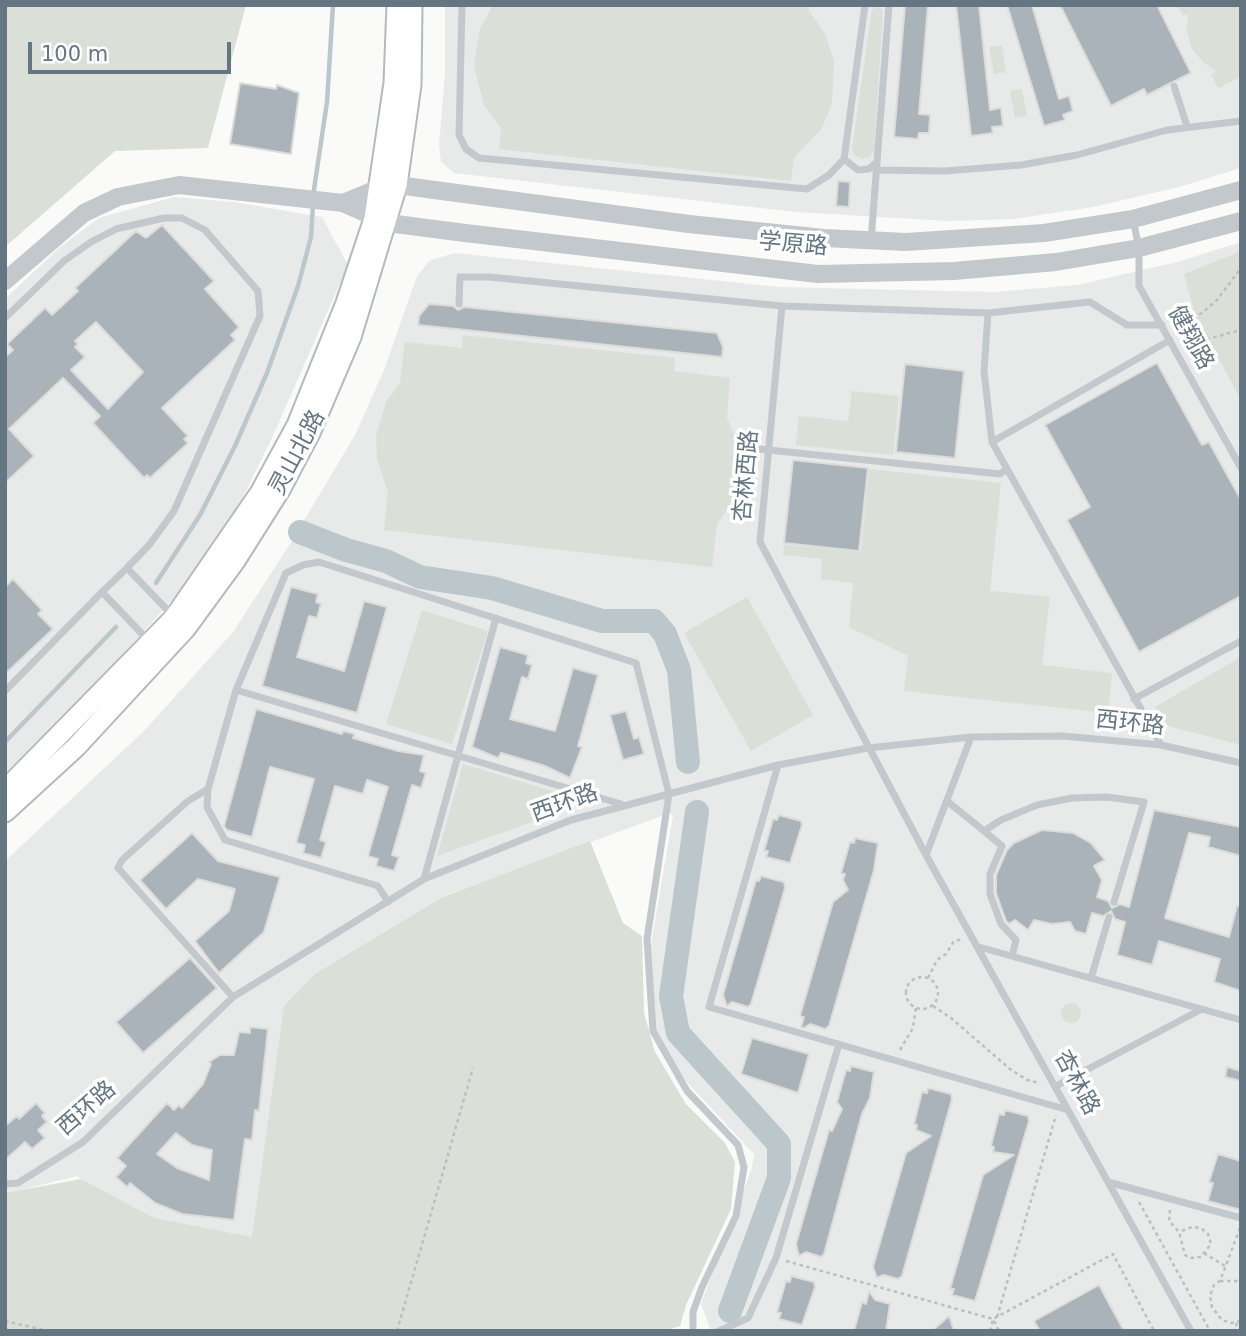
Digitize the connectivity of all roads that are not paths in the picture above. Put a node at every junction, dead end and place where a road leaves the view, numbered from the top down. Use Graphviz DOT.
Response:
graph roads {
  1 [pos="397,5"];
  2 [pos="412,5"];
  3 [pos="462,5"];
  4 [pos="865,5"];
  5 [pos="889,5"];
  6 [pos="1174,86"];
  7 [pos="1241,121"];
  8 [pos="1186,126"];
  9 [pos="844,159"];
  10 [pos="878,160"];
  11 [pos="877,170"];
  12 [pos="388,186"];
  13 [pos="1241,190"];
  14 [pos="343,203"];
  15 [pos="1133,219"];
  16 [pos="381,220"];
  17 [pos="1241,221"];
  18 [pos="870,242"];
  19 [pos="1139,248"];
  20 [pos="5,281"];
  21 [pos="459,304"];
  22 [pos="782,306"];
  23 [pos="988,313"];
  24 [pos="5,318"];
  25 [pos="1163,328"];
  26 [pos="1170,340"];
  27 [pos="992,442"];
  28 [pos="740,447"];
  29 [pos="768,450"];
  30 [pos="1241,467"];
  31 [pos="1007,469"];
  32 [pos="127,568"];
  33 [pos="102,592"];
  34 [pos="174,618"];
  35 [pos="496,618"];
  36 [pos="1241,641"];
  37 [pos="151,643"];
  38 [pos="236,690"];
  39 [pos="5,691"];
  40 [pos="1134,699"];
  41 [pos="971,737"];
  42 [pos="1161,745"];
  43 [pos="868,748"];
  44 [pos="459,753"];
  45 [pos="1241,763"];
  46 [pos="778,765"];
  47 [pos="208,789"];
  48 [pos="5,790"];
  49 [pos="669,794"];
  50 [pos="947,801"];
  51 [pos="622,804"];
  52 [pos="5,813"];
  53 [pos="984,831"];
  54 [pos="926,855"];
  55 [pos="424,879"];
  56 [pos="388,902"];
  57 [pos="1114,902"];
  58 [pos="1109,917"];
  59 [pos="979,947"];
  60 [pos="1012,956"];
  61 [pos="1091,978"];
  62 [pos="233,997"];
  63 [pos="1200,1009"];
  64 [pos="1241,1020"];
  65 [pos="839,1044"];
  66 [pos="1056,1086"];
  67 [pos="1068,1110"];
  68 [pos="1108,1182"];
  69 [pos="5,1184"];
  70 [pos="1241,1218"];
  71 [pos="693,1331"];
  72 [pos="719,1331"];
  73 [pos="1191,1331"];
  1 -- 12 [label="main road, 灵山北路"];
  2 -- 12 [label="main road, 灵山北路"];
  3 -- 9 [label="lane"];
  4 -- 9 [label="lane"];
  5 -- 10 [label="lane"];
  6 -- 8 [label="lane"];
  7 -- 8 [label="lane"];
  8 -- 11 [label="lane"];
  9 -- 10 [label="lane"];
  10 -- 11 [label="lane"];
  11 -- 18 [label="lane"];
  12 -- 14 [label="street, 学原路"];
  12 -- 16 [label="main road, 灵山北路"];
  12 -- 18 [label="street, 学原路"];
  13 -- 15 [label="street, 学原路"];
  14 -- 16 [label="street, 学原路"];
  14 -- 20 [label="street, 学原路"];
  15 -- 18 [label="street, 学原路"];
  15 -- 19 [label="lane, 健翔路"];
  16 -- 19 [label="street, 学原路"];
  16 -- 34 [label="main road, 灵山北路"];
  16 -- 52 [label="main road, 灵山北路"];
  17 -- 19 [label="street, 学原路"];
  19 -- 25 [label="lane, 健翔路"];
  21 -- 22 [label="lane"];
  22 -- 23 [label="lane"];
  22 -- 29 [label="lane, 杏林西路"];
  23 -- 25 [label="lane"];
  23 -- 27 [label="lane"];
  24 -- 32 [label="lane"];
  25 -- 26 [label="lane, 健翔路"];
  26 -- 27 [label="lane"];
  26 -- 30 [label="lane, 健翔路"];
  27 -- 31 [label="lane"];
  28 -- 29 [label="lane"];
  29 -- 31 [label="lane"];
  29 -- 43 [label="lane, 杏林西路"];
  31 -- 40 [label="lane"];
  32 -- 33 [label="lane"];
  32 -- 34 [label="lane"];
  33 -- 37 [label="lane"];
  33 -- 39 [label="lane"];
  34 -- 37 [label="main road, 灵山北路"];
  35 -- 38 [label="lane"];
  35 -- 44 [label="lane"];
  35 -- 49 [label="lane"];
  36 -- 40 [label="lane"];
  37 -- 48 [label="main road, 灵山北路"];
  38 -- 44 [label="lane"];
  38 -- 47 [label="lane"];
  40 -- 42 [label="lane"];
  41 -- 42 [label="lane, 西环路"];
  41 -- 43 [label="lane, 西环路"];
  41 -- 50 [label="lane"];
  42 -- 45 [label="lane, 西环路"];
  43 -- 46 [label="lane, 西环路"];
  43 -- 54 [label="lane, 杏林路"];
  44 -- 51 [label="lane"];
  44 -- 55 [label="lane"];
  46 -- 49 [label="lane, 西环路"];
  46 -- 65 [label="lane"];
  47 -- 56 [label="lane"];
  47 -- 62 [label="lane"];
  49 -- 51 [label="lane, 西环路"];
  49 -- 71 [label="lane"];
  50 -- 53 [label="lane"];
  50 -- 54 [label="lane"];
  51 -- 55 [label="lane, 西环路"];
  53 -- 57 [label="lane"];
  53 -- 60 [label="lane"];
  54 -- 59 [label="lane, 杏林路"];
  55 -- 56 [label="lane, 西环路"];
  56 -- 62 [label="lane, 西环路"];
  58 -- 61 [label="lane"];
  59 -- 60 [label="lane"];
  59 -- 66 [label="lane, 杏林路"];
  60 -- 61 [label="lane"];
  61 -- 63 [label="lane"];
  62 -- 69 [label="lane, 西环路"];
  63 -- 64 [label="lane"];
  63 -- 66 [label="lane"];
  65 -- 67 [label="lane"];
  65 -- 72 [label="lane"];
  66 -- 67 [label="lane, 杏林路"];
  67 -- 68 [label="lane, 杏林路"];
  68 -- 70 [label="lane"];
  68 -- 73 [label="lane, 杏林路"];
}
